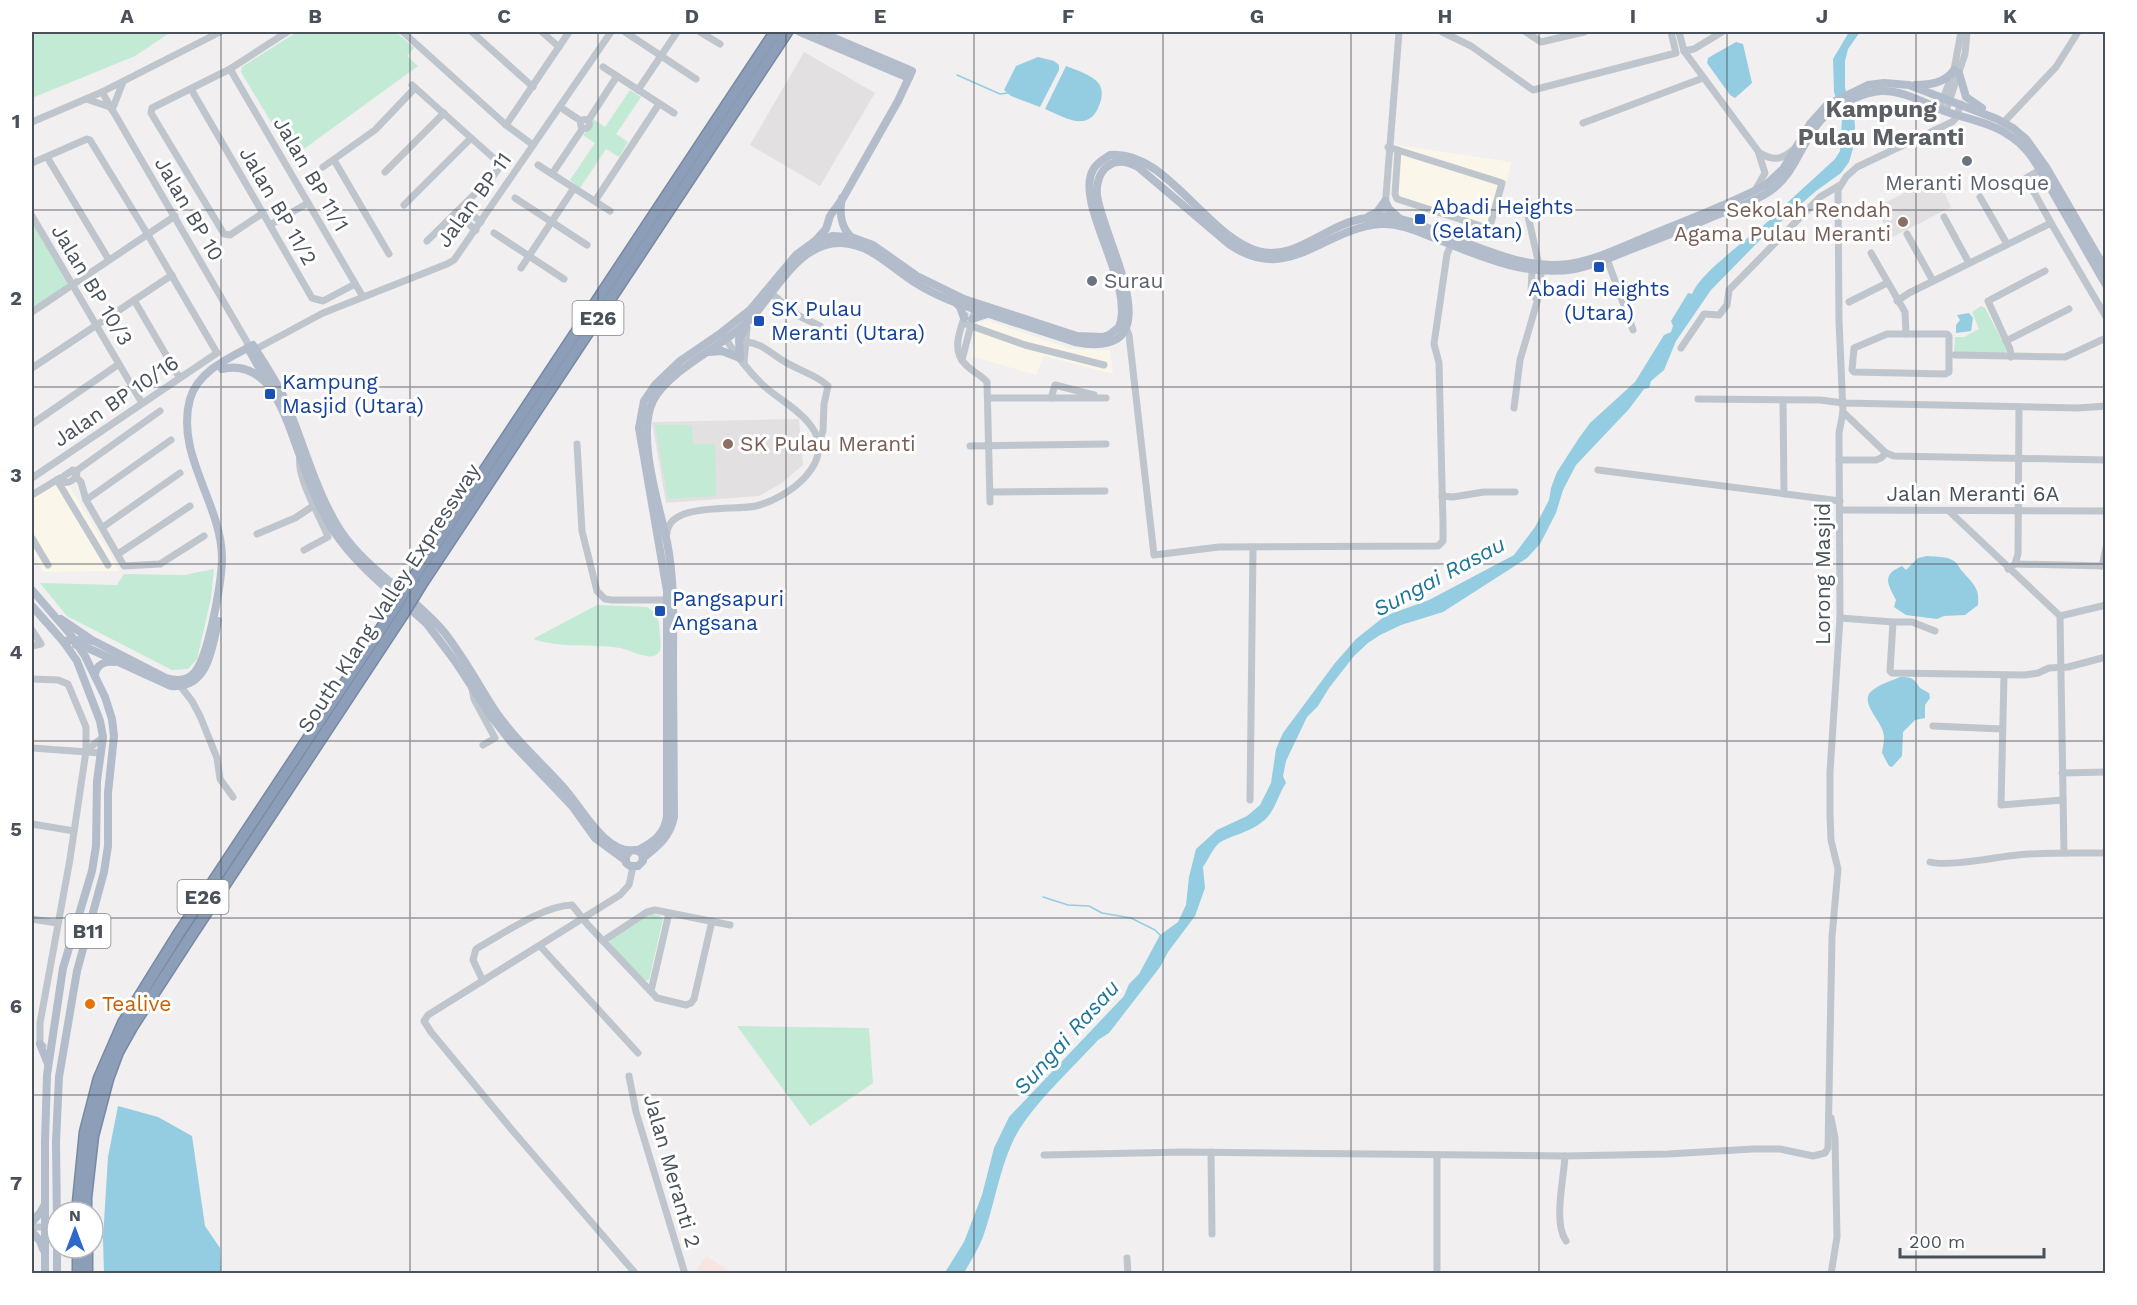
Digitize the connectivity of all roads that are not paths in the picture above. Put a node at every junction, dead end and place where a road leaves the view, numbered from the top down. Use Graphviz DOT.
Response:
graph roads {
  1 [pos="220,32"];
  2 [pos="287,32"];
  3 [pos="403,32"];
  4 [pos="472,32"];
  5 [pos="542,32"];
  6 [pos="569,32"];
  7 [pos="611,32"];
  8 [pos="625,32"];
  9 [pos="677,32"];
  10 [pos="700,32"];
  11 [pos="776,32"];
  12 [pos="787,32"];
  13 [pos="800,32"];
  14 [pos="820,32"];
  15 [pos="1399,32"];
  16 [pos="1442,32"];
  17 [pos="1526,32"];
  18 [pos="1584,32"];
  19 [pos="1671,32"];
  20 [pos="1679,32"];
  21 [pos="1722,32"];
  22 [pos="1961,32"];
  23 [pos="1967,32"];
  24 [pos="2079,32"];
  25 [pos="720,44"];
  26 [pos="559,46"];
  27 [pos="771,48"];
  28 [pos="1680,52"];
  29 [pos="661,55"];
  30 [pos="603,67"];
  31 [pos="882,67"];
  32 [pos="230,69"];
  33 [pos="1957,71"];
  34 [pos="910,74"];
  35 [pos="617,76"];
  36 [pos="1703,78"];
  37 [pos="696,79"];
  38 [pos="123,82"];
  39 [pos="1909,85"];
  40 [pos="533,87"];
  41 [pos="191,89"];
  42 [pos="638,90"];
  43 [pos="102,92"];
  44 [pos="1859,93"];
  45 [pos="86,99"];
  46 [pos="1947,99"];
  47 [pos="898,101"];
  48 [pos="659,104"];
  49 [pos="1961,104"];
  50 [pos="560,107"];
  51 [pos="111,109"];
  52 [pos="1828,109"];
  53 [pos="1942,110"];
  54 [pos="444,113"];
  55 [pos="674,113"];
  56 [pos="1957,115"];
  57 [pos="2000,120"];
  58 [pos="32,122"];
  59 [pos="584,123"];
  60 [pos="1583,123"];
  61 [pos="506,125"];
  62 [pos="471,138"];
  63 [pos="533,145"];
  64 [pos="1388,147"];
  65 [pos="1795,148"];
  66 [pos="1398,150"];
  67 [pos="1758,151"];
  68 [pos="47,157"];
  69 [pos="334,160"];
  70 [pos="32,163"];
  71 [pos="538,165"];
  72 [pos="323,167"];
  73 [pos="2040,170"];
  74 [pos="385,172"];
  75 [pos="552,174"];
  76 [pos="1840,185"];
  77 [pos="574,188"];
  78 [pos="1754,191"];
  79 [pos="1980,196"];
  80 [pos="515,198"];
  81 [pos="843,198"];
  82 [pos="1528,200"];
  83 [pos="595,201"];
  84 [pos="1385,201"];
  85 [pos="308,203"];
  86 [pos="404,205"];
  87 [pos="463,207"];
  88 [pos="610,211"];
  89 [pos="263,213"];
  90 [pos="456,214"];
  91 [pos="32,216"];
  92 [pos="175,216"];
  93 [pos="1944,217"];
  94 [pos="1364,218"];
  95 [pos="1384,220"];
  96 [pos="1404,220"];
  97 [pos="481,222"];
  98 [pos="552,222"];
  99 [pos="2051,223"];
  100 [pos="270,225"];
  101 [pos="476,230"];
  102 [pos="494,233"];
  103 [pos="1906,234"];
  104 [pos="148,235"];
  105 [pos="850,237"];
  106 [pos="428,241"];
  107 [pos="815,241"];
  108 [pos="2007,244"];
  109 [pos="587,245"];
  110 [pos="1450,245"];
  111 [pos="1871,253"];
  112 [pos="389,254"];
  113 [pos="529,256"];
  114 [pos="1607,259"];
  115 [pos="109,260"];
  116 [pos="1970,263"];
  117 [pos="521,268"];
  118 [pos="1538,269"];
  119 [pos="2106,270"];
  120 [pos="2045,271"];
  121 [pos="172,275"];
  122 [pos="564,279"];
  123 [pos="1933,281"];
  124 [pos="1887,283"];
  125 [pos="355,284"];
  126 [pos="72,285"];
  127 [pos="2106,285"];
  128 [pos="772,294"];
  129 [pos="363,297"];
  130 [pos="134,300"];
  131 [pos="1898,301"];
  132 [pos="1849,302"];
  133 [pos="2069,309"];
  134 [pos="32,312"];
  135 [pos="970,313"];
  136 [pos="2106,317"];
  137 [pos="748,323"];
  138 [pos="96,325"];
  139 [pos="820,326"];
  140 [pos="1126,328"];
  141 [pos="1634,330"];
  142 [pos="1906,334"];
  143 [pos="723,336"];
  144 [pos="2106,338"];
  145 [pos="2006,341"];
  146 [pos="745,342"];
  147 [pos="251,347"];
  148 [pos="1681,348"];
  149 [pos="706,353"];
  150 [pos="1952,355"];
  151 [pos="2011,357"];
  152 [pos="742,361"];
  153 [pos="119,364"];
  154 [pos="1104,365"];
  155 [pos="32,368"];
  156 [pos="222,369"];
  157 [pos="179,377"];
  158 [pos="273,390"];
  159 [pos="1051,398"];
  160 [pos="988,399"];
  161 [pos="1698,399"];
  162 [pos="1783,400"];
  163 [pos="142,403"];
  164 [pos="1843,403"];
  165 [pos="2106,406"];
  166 [pos="2019,407"];
  167 [pos="1514,408"];
  168 [pos="160,411"];
  169 [pos="1843,412"];
  170 [pos="32,424"];
  171 [pos="171,440"];
  172 [pos="819,442"];
  173 [pos="578,444"];
  174 [pos="1106,444"];
  175 [pos="990,445"];
  176 [pos="970,446"];
  177 [pos="1883,456"];
  178 [pos="300,457"];
  179 [pos="2018,458"];
  180 [pos="1839,460"];
  181 [pos="2106,460"];
  182 [pos="1598,470"];
  183 [pos="180,472"];
  184 [pos="76,474"];
  185 [pos="32,478"];
  186 [pos="60,478"];
  187 [pos="1105,491"];
  188 [pos="990,492"];
  189 [pos="1515,492"];
  190 [pos="1784,494"];
  191 [pos="32,495"];
  192 [pos="1442,496"];
  193 [pos="86,500"];
  194 [pos="1840,501"];
  195 [pos="990,502"];
  196 [pos="190,506"];
  197 [pos="313,506"];
  198 [pos="1840,510"];
  199 [pos="2017,510"];
  200 [pos="1949,511"];
  201 [pos="2106,511"];
  202 [pos="103,527"];
  203 [pos="257,534"];
  204 [pos="204,536"];
  205 [pos="32,538"];
  206 [pos="667,542"];
  207 [pos="1253,547"];
  208 [pos="2106,548"];
  209 [pos="304,550"];
  210 [pos="118,554"];
  211 [pos="2015,564"];
  212 [pos="48,565"];
  213 [pos="108,565"];
  214 [pos="2104,566"];
  215 [pos="2008,569"];
  216 [pos="32,590"];
  217 [pos="667,600"];
  218 [pos="2106,605"];
  219 [pos="32,606"];
  220 [pos="398,613"];
  221 [pos="53,614"];
  222 [pos="2060,616"];
  223 [pos="1840,618"];
  224 [pos="1893,622"];
  225 [pos="32,630"];
  226 [pos="1935,631"];
  227 [pos="94,641"];
  228 [pos="70,643"];
  229 [pos="32,645"];
  230 [pos="2106,657"];
  231 [pos="127,665"];
  232 [pos="2061,667"];
  233 [pos="95,674"];
  234 [pos="2004,676"];
  235 [pos="32,680"];
  236 [pos="471,686"];
  237 [pos="181,687"];
  238 [pos="1934,726"];
  239 [pos="2002,729"];
  240 [pos="103,737"];
  241 [pos="483,745"];
  242 [pos="32,748"];
  243 [pos="86,751"];
  244 [pos="101,753"];
  245 [pos="111,762"];
  246 [pos="2106,772"];
  247 [pos="2062,773"];
  248 [pos="234,797"];
  249 [pos="1250,800"];
  250 [pos="2063,800"];
  251 [pos="32,824"];
  252 [pos="74,831"];
  253 [pos="637,853"];
  254 [pos="2064,853"];
  255 [pos="2106,853"];
  256 [pos="626,860"];
  257 [pos="1930,862"];
  258 [pos="633,867"];
  259 [pos="669,913"];
  260 [pos="32,919"];
  261 [pos="583,919"];
  262 [pos="712,921"];
  263 [pos="57,923"];
  264 [pos="730,925"];
  265 [pos="603,941"];
  266 [pos="540,946"];
  267 [pos="483,981"];
  268 [pos="651,991"];
  269 [pos="71,1008"];
  270 [pos="40,1044"];
  271 [pos="51,1049"];
  272 [pos="638,1053"];
  273 [pos="48,1064"];
  274 [pos="629,1077"];
  275 [pos="1828,1113"];
  276 [pos="1211,1152"];
  277 [pos="1044,1155"];
  278 [pos="1437,1156"];
  279 [pos="1565,1156"];
  280 [pos="45,1200"];
  281 [pos="57,1200"];
  282 [pos="77,1200"];
  283 [pos="86,1200"];
  284 [pos="45,1203"];
  285 [pos="32,1222"];
  286 [pos="32,1227"];
  287 [pos="45,1227"];
  288 [pos="32,1232"];
  289 [pos="1212,1234"];
  290 [pos="1566,1241"];
  291 [pos="45,1252"];
  292 [pos="1127,1258"];
  293 [pos="636,1274"];
  294 [pos="685,1274"];
  295 [pos="1128,1274"];
  296 [pos="1437,1274"];
  297 [pos="1831,1274"];
  1 -- 38 [label="street"];
  2 -- 32 [label="street"];
  3 -- 61 [label="street"];
  4 -- 40 [label="street"];
  5 -- 26 [label="street"];
  6 -- 26 [label="street"];
  7 -- 50 [label="street, Jalan BP 11"];
  8 -- 29 [label="street"];
  9 -- 29 [label="street"];
  10 -- 25 [label="street"];
  11 -- 27 [label="highway, South Klang Valley Expressway / E26"];
  12 -- 27 [label="highway, South Klang Valley Expressway / E26"];
  13 -- 31 [label="main road"];
  14 -- 34 [label="main road"];
  15 -- 64 [label="street"];
  16 -- 28 [label="street"];
  17 -- 18 [label="street"];
  19 -- 28 [label="street"];
  20 -- 28 [label="street"];
  21 -- 28 [label="street"];
  22 -- 33 [label="street"];
  23 -- 33 [label="street"];
  24 -- 57 [label="street"];
  26 -- 40 [label="street"];
  27 -- 220 [label="highway, South Klang Valley Expressway / E26, bridge"];
  28 -- 36 [label="street"];
  29 -- 37 [label="street"];
  29 -- 42 [label="street"];
  30 -- 35 [label="street"];
  31 -- 34 [label="main road"];
  31 -- 47 [label="main road"];
  32 -- 41 [label="street"];
  32 -- 85 [label="street, Jalan BP 11/1"];
  33 -- 39 [label="main road"];
  33 -- 46 [label="street"];
  33 -- 57 [label="main road"];
  34 -- 47 [label="main road"];
  35 -- 42 [label="street"];
  35 -- 59 [label="street"];
  36 -- 60 [label="street"];
  36 -- 67 [label="street"];
  38 -- 43 [label="street"];
  38 -- 51 [label="street"];
  39 -- 44 [label="main road"];
  39 -- 46 [label="main road"];
  40 -- 61 [label="street"];
  41 -- 89 [label="street, Jalan BP 11/2"];
  41 -- 89 [label="street"];
  42 -- 48 [label="street"];
  43 -- 45 [label="street"];
  43 -- 51 [label="street, Jalan BP 10"];
  44 -- 52 [label="main road"];
  44 -- 53 [label="main road"];
  45 -- 51 [label="street"];
  45 -- 58 [label="street"];
  46 -- 49 [label="main road"];
  46 -- 53 [label="street"];
  47 -- 81 [label="main road"];
  48 -- 55 [label="street"];
  48 -- 83 [label="street"];
  49 -- 56 [label="street"];
  49 -- 57 [label="main road"];
  50 -- 59 [label="street"];
  50 -- 63 [label="street, Jalan BP 11"];
  51 -- 92 [label="street, Jalan BP 10"];
  52 -- 65 [label="main road"];
  52 -- 114 [label="main road"];
  53 -- 56 [label="main road"];
  54 -- 62 [label="street"];
  54 -- 69 [label="street"];
  54 -- 74 [label="street"];
  56 -- 73 [label="main road"];
  56 -- 76 [label="street"];
  57 -- 119 [label="main road"];
  59 -- 75 [label="street"];
  61 -- 63 [label="street"];
  62 -- 86 [label="street"];
  62 -- 87 [label="street"];
  63 -- 97 [label="street, Jalan BP 11"];
  64 -- 66 [label="street"];
  64 -- 84 [label="street"];
  65 -- 67 [label="street"];
  65 -- 78 [label="main road"];
  66 -- 66 [label="street"];
  67 -- 78 [label="street"];
  68 -- 70 [label="street"];
  68 -- 104 [label="street"];
  68 -- 115 [label="street, Jalan BP 10/3"];
  69 -- 72 [label="street"];
  69 -- 112 [label="street"];
  71 -- 75 [label="street"];
  73 -- 99 [label="street"];
  73 -- 127 [label="main road"];
  75 -- 77 [label="street"];
  76 -- 148 [label="street"];
  76 -- 164 [label="street, Lorong Masjid"];
  77 -- 83 [label="street"];
  77 -- 98 [label="street"];
  78 -- 118 [label="main road"];
  79 -- 108 [label="street"];
  80 -- 98 [label="street"];
  81 -- 105 [label="main road"];
  81 -- 107 [label="main road"];
  82 -- 118 [label="street"];
  83 -- 88 [label="street"];
  84 -- 94 [label="main road"];
  84 -- 95 [label="street"];
  84 -- 96 [label="main road"];
  85 -- 100 [label="street"];
  85 -- 125 [label="street, Jalan BP 11/1"];
  87 -- 90 [label="street"];
  87 -- 97 [label="street"];
  89 -- 100 [label="street, Jalan BP 11/2"];
  90 -- 101 [label="street"];
  90 -- 106 [label="street"];
  91 -- 126 [label="street, Jalan BP 10/3"];
  92 -- 104 [label="street"];
  92 -- 147 [label="street, Jalan BP 10"];
  93 -- 116 [label="street"];
  94 -- 95 [label="main road"];
  94 -- 135 [label="main road"];
  95 -- 96 [label="main road"];
  95 -- 110 [label="main road"];
  95 -- 140 [label="main road"];
  96 -- 118 [label="main road"];
  97 -- 101 [label="street, Jalan BP 11"];
  98 -- 109 [label="street"];
  98 -- 113 [label="street"];
  99 -- 108 [label="street"];
  99 -- 136 [label="street"];
  100 -- 125 [label="street, Jalan BP 11/2"];
  101 -- 129 [label="street, Jalan BP 11"];
  102 -- 113 [label="street"];
  103 -- 123 [label="street"];
  104 -- 115 [label="street"];
  104 -- 121 [label="street"];
  105 -- 107 [label="main road"];
  105 -- 135 [label="main road"];
  107 -- 143 [label="main road"];
  108 -- 116 [label="street"];
  110 -- 118 [label="main road"];
  110 -- 192 [label="street"];
  111 -- 124 [label="street"];
  113 -- 117 [label="street"];
  113 -- 122 [label="street"];
  114 -- 118 [label="main road"];
  114 -- 141 [label="street"];
  115 -- 126 [label="street"];
  116 -- 123 [label="street"];
  118 -- 167 [label="street"];
  120 -- 145 [label="street"];
  121 -- 130 [label="street"];
  121 -- 157 [label="street, Jalan BP 10/16"];
  123 -- 131 [label="street"];
  124 -- 131 [label="street"];
  124 -- 132 [label="street"];
  125 -- 129 [label="street, Jalan BP 11/1"];
  126 -- 134 [label="street"];
  126 -- 138 [label="street, Jalan BP 10/3"];
  128 -- 135 [label="main road"];
  128 -- 137 [label="main road"];
  128 -- 139 [label="street"];
  129 -- 147 [label="street, Jalan BP 11"];
  130 -- 138 [label="street"];
  130 -- 157 [label="street"];
  131 -- 142 [label="street"];
  133 -- 145 [label="street"];
  135 -- 140 [label="main road"];
  135 -- 154 [label="street"];
  135 -- 160 [label="street"];
  137 -- 143 [label="main road"];
  137 -- 146 [label="street"];
  137 -- 152 [label="main road"];
  138 -- 153 [label="street, Jalan BP 10/3"];
  138 -- 155 [label="street"];
  140 -- 207 [label="street"];
  142 -- 150 [label="street"];
  142 -- 150 [label="street"];
  143 -- 149 [label="main road"];
  143 -- 152 [label="street"];
  143 -- 217 [label="main road"];
  144 -- 151 [label="street"];
  145 -- 151 [label="street"];
  146 -- 152 [label="street"];
  146 -- 172 [label="street"];
  147 -- 156 [label="main road"];
  147 -- 158 [label="main road"];
  147 -- 227 [label="main road"];
  147 -- 253 [label="main road"];
  149 -- 152 [label="main road"];
  149 -- 206 [label="main road"];
  150 -- 151 [label="street"];
  152 -- 172 [label="street"];
  153 -- 163 [label="street, Jalan BP 10/3"];
  153 -- 170 [label="street"];
  156 -- 158 [label="main road"];
  156 -- 237 [label="main road"];
  157 -- 163 [label="street, Jalan BP 10/16"];
  158 -- 178 [label="main road"];
  159 -- 159 [label="street"];
  159 -- 160 [label="street"];
  160 -- 175 [label="street"];
  161 -- 162 [label="street"];
  162 -- 164 [label="street"];
  162 -- 190 [label="street"];
  163 -- 185 [label="street, Jalan BP 10/16"];
  164 -- 166 [label="street"];
  164 -- 169 [label="street, Lorong Masjid"];
  165 -- 166 [label="street"];
  166 -- 179 [label="street"];
  168 -- 184 [label="street"];
  169 -- 177 [label="street"];
  169 -- 180 [label="street, Lorong Masjid"];
  171 -- 193 [label="street"];
  172 -- 206 [label="street"];
  173 -- 217 [label="street"];
  174 -- 175 [label="street"];
  175 -- 176 [label="street"];
  175 -- 188 [label="street"];
  177 -- 179 [label="street"];
  177 -- 180 [label="street"];
  178 -- 197 [label="street"];
  178 -- 236 [label="main road"];
  179 -- 181 [label="street"];
  179 -- 199 [label="street"];
  180 -- 194 [label="street, Lorong Masjid"];
  182 -- 190 [label="street"];
  183 -- 202 [label="street"];
  184 -- 186 [label="street"];
  184 -- 193 [label="street"];
  186 -- 191 [label="street"];
  186 -- 213 [label="street"];
  187 -- 188 [label="street"];
  188 -- 195 [label="street"];
  189 -- 192 [label="street"];
  190 -- 194 [label="street"];
  192 -- 207 [label="street"];
  193 -- 202 [label="street"];
  194 -- 198 [label="street, Lorong Masjid"];
  196 -- 210 [label="street"];
  197 -- 203 [label="street"];
  197 -- 209 [label="street"];
  198 -- 200 [label="street, Jalan Meranti 6A"];
  198 -- 223 [label="street, Lorong Masjid"];
  199 -- 200 [label="street, Jalan Meranti 6A"];
  199 -- 201 [label="street, Jalan Meranti 6A"];
  199 -- 211 [label="street"];
  200 -- 215 [label="street"];
  202 -- 210 [label="street"];
  204 -- 210 [label="street"];
  205 -- 212 [label="street"];
  206 -- 253 [label="main road"];
  207 -- 249 [label="street"];
  208 -- 214 [label="street"];
  211 -- 214 [label="street"];
  211 -- 215 [label="street"];
  215 -- 222 [label="street"];
  216 -- 221 [label="main road, B11"];
  217 -- 253 [label="main road"];
  218 -- 222 [label="street"];
  219 -- 228 [label="main road, B11"];
  220 -- 282 [label="highway, South Klang Valley Expressway / E26"];
  220 -- 283 [label="highway, South Klang Valley Expressway / E26"];
  221 -- 227 [label="main road"];
  221 -- 228 [label="main road, B11"];
  222 -- 232 [label="street"];
  223 -- 224 [label="street"];
  223 -- 275 [label="street, Lorong Masjid"];
  224 -- 226 [label="street"];
  224 -- 234 [label="street"];
  225 -- 229 [label="street"];
  227 -- 228 [label="main road"];
  228 -- 231 [label="main road"];
  228 -- 233 [label="main road, B11"];
  228 -- 240 [label="main road, B11"];
  230 -- 232 [label="street"];
  231 -- 233 [label="main road"];
  231 -- 237 [label="main road"];
  232 -- 234 [label="street"];
  232 -- 247 [label="street"];
  233 -- 245 [label="main road, B11"];
  234 -- 239 [label="street"];
  235 -- 243 [label="street"];
  236 -- 241 [label="street"];
  236 -- 256 [label="main road"];
  237 -- 248 [label="street"];
  238 -- 239 [label="street"];
  239 -- 250 [label="street"];
  240 -- 243 [label="street"];
  240 -- 244 [label="main road, B11"];
  242 -- 243 [label="street"];
  243 -- 244 [label="street"];
  243 -- 252 [label="street"];
  244 -- 245 [label="main road"];
  244 -- 271 [label="main road, B11"];
  245 -- 269 [label="main road, B11"];
  246 -- 247 [label="street"];
  247 -- 250 [label="street"];
  250 -- 254 [label="street"];
  251 -- 252 [label="street"];
  252 -- 263 [label="street"];
  253 -- 256 [label="main road"];
  253 -- 258 [label="main road"];
  254 -- 255 [label="street"];
  254 -- 257 [label="street"];
  256 -- 258 [label="main road"];
  258 -- 261 [label="street"];
  259 -- 262 [label="street"];
  259 -- 265 [label="street"];
  259 -- 268 [label="street"];
  260 -- 263 [label="street"];
  261 -- 265 [label="street"];
  261 -- 266 [label="street"];
  261 -- 267 [label="street"];
  262 -- 264 [label="street"];
  262 -- 268 [label="street"];
  263 -- 270 [label="street"];
  265 -- 268 [label="street"];
  266 -- 267 [label="street"];
  266 -- 272 [label="street"];
  267 -- 293 [label="street"];
  269 -- 271 [label="main road"];
  269 -- 281 [label="main road, B11"];
  270 -- 271 [label="street"];
  270 -- 273 [label="main road"];
  271 -- 273 [label="main road, B11"];
  273 -- 280 [label="main road, B11"];
  274 -- 294 [label="street, Jalan Meranti 2"];
  275 -- 279 [label="street"];
  275 -- 297 [label="street"];
  276 -- 277 [label="street"];
  276 -- 278 [label="street"];
  276 -- 289 [label="street"];
  278 -- 279 [label="street"];
  278 -- 296 [label="street"];
  279 -- 290 [label="street"];
  284 -- 285 [label="main road"];
  286 -- 287 [label="street"];
  288 -- 291 [label="main road"];
  292 -- 295 [label="street"];
}
